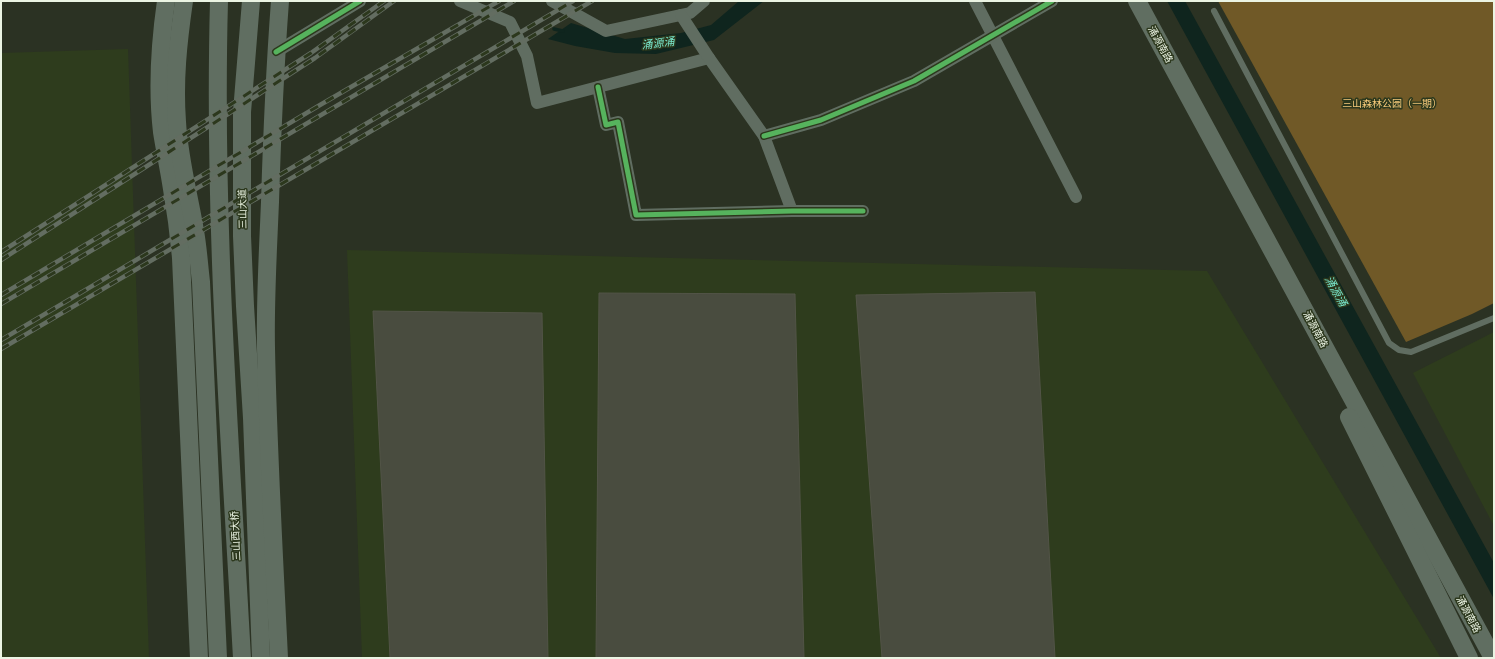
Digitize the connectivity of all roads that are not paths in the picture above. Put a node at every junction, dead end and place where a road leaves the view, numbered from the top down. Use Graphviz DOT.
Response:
graph roads {
  1 [pos="166,1"];
  2 [pos="184,1"];
  3 [pos="219,1"];
  4 [pos="251,1"];
  5 [pos="280,1"];
  6 [pos="360,1"];
  7 [pos="460,1"];
  8 [pos="552,1"];
  9 [pos="704,1"];
  10 [pos="975,1"];
  11 [pos="1052,1"];
  12 [pos="1128,1"];
  13 [pos="1137,1"];
  14 [pos="1214,11"];
  15 [pos="681,15"];
  16 [pos="993,35"];
  17 [pos="276,52"];
  18 [pos="709,58"];
  19 [pos="598,88"];
  20 [pos="764,136"];
  21 [pos="1076,197"];
  22 [pos="792,211"];
  23 [pos="863,211"];
  24 [pos="1494,318"];
  25 [pos="252,418"];
  26 [pos="199,658"];
  27 [pos="218,658"];
  28 [pos="242,658"];
  29 [pos="261,658"];
  30 [pos="278,658"];
  31 [pos="1470,658"];
  32 [pos="1493,658"];
  1 -- 26 [label="main road"];
  2 -- 27 [label="main road"];
  3 -- 28 [label="main road, 三山西大桥"];
  4 -- 25 [label="main road, 三山大道"];
  5 -- 17 [label="main road"];
  6 -- 17 [label="street"];
  7 -- 19 [label="street"];
  8 -- 15 [label="street"];
  9 -- 15 [label="street"];
  10 -- 16 [label="street"];
  11 -- 16 [label="street"];
  12 -- 31 [label="main road, 涌源南路"];
  13 -- 32 [label="main road, 涌源南路"];
  14 -- 24 [label="lane"];
  15 -- 18 [label="street"];
  16 -- 20 [label="street"];
  16 -- 21 [label="street"];
  17 -- 30 [label="main road"];
  18 -- 19 [label="street"];
  18 -- 20 [label="street"];
  19 -- 22 [label="street"];
  20 -- 22 [label="street"];
  22 -- 23 [label="street"];
  25 -- 29 [label="main road, 三山西大桥"];
}
